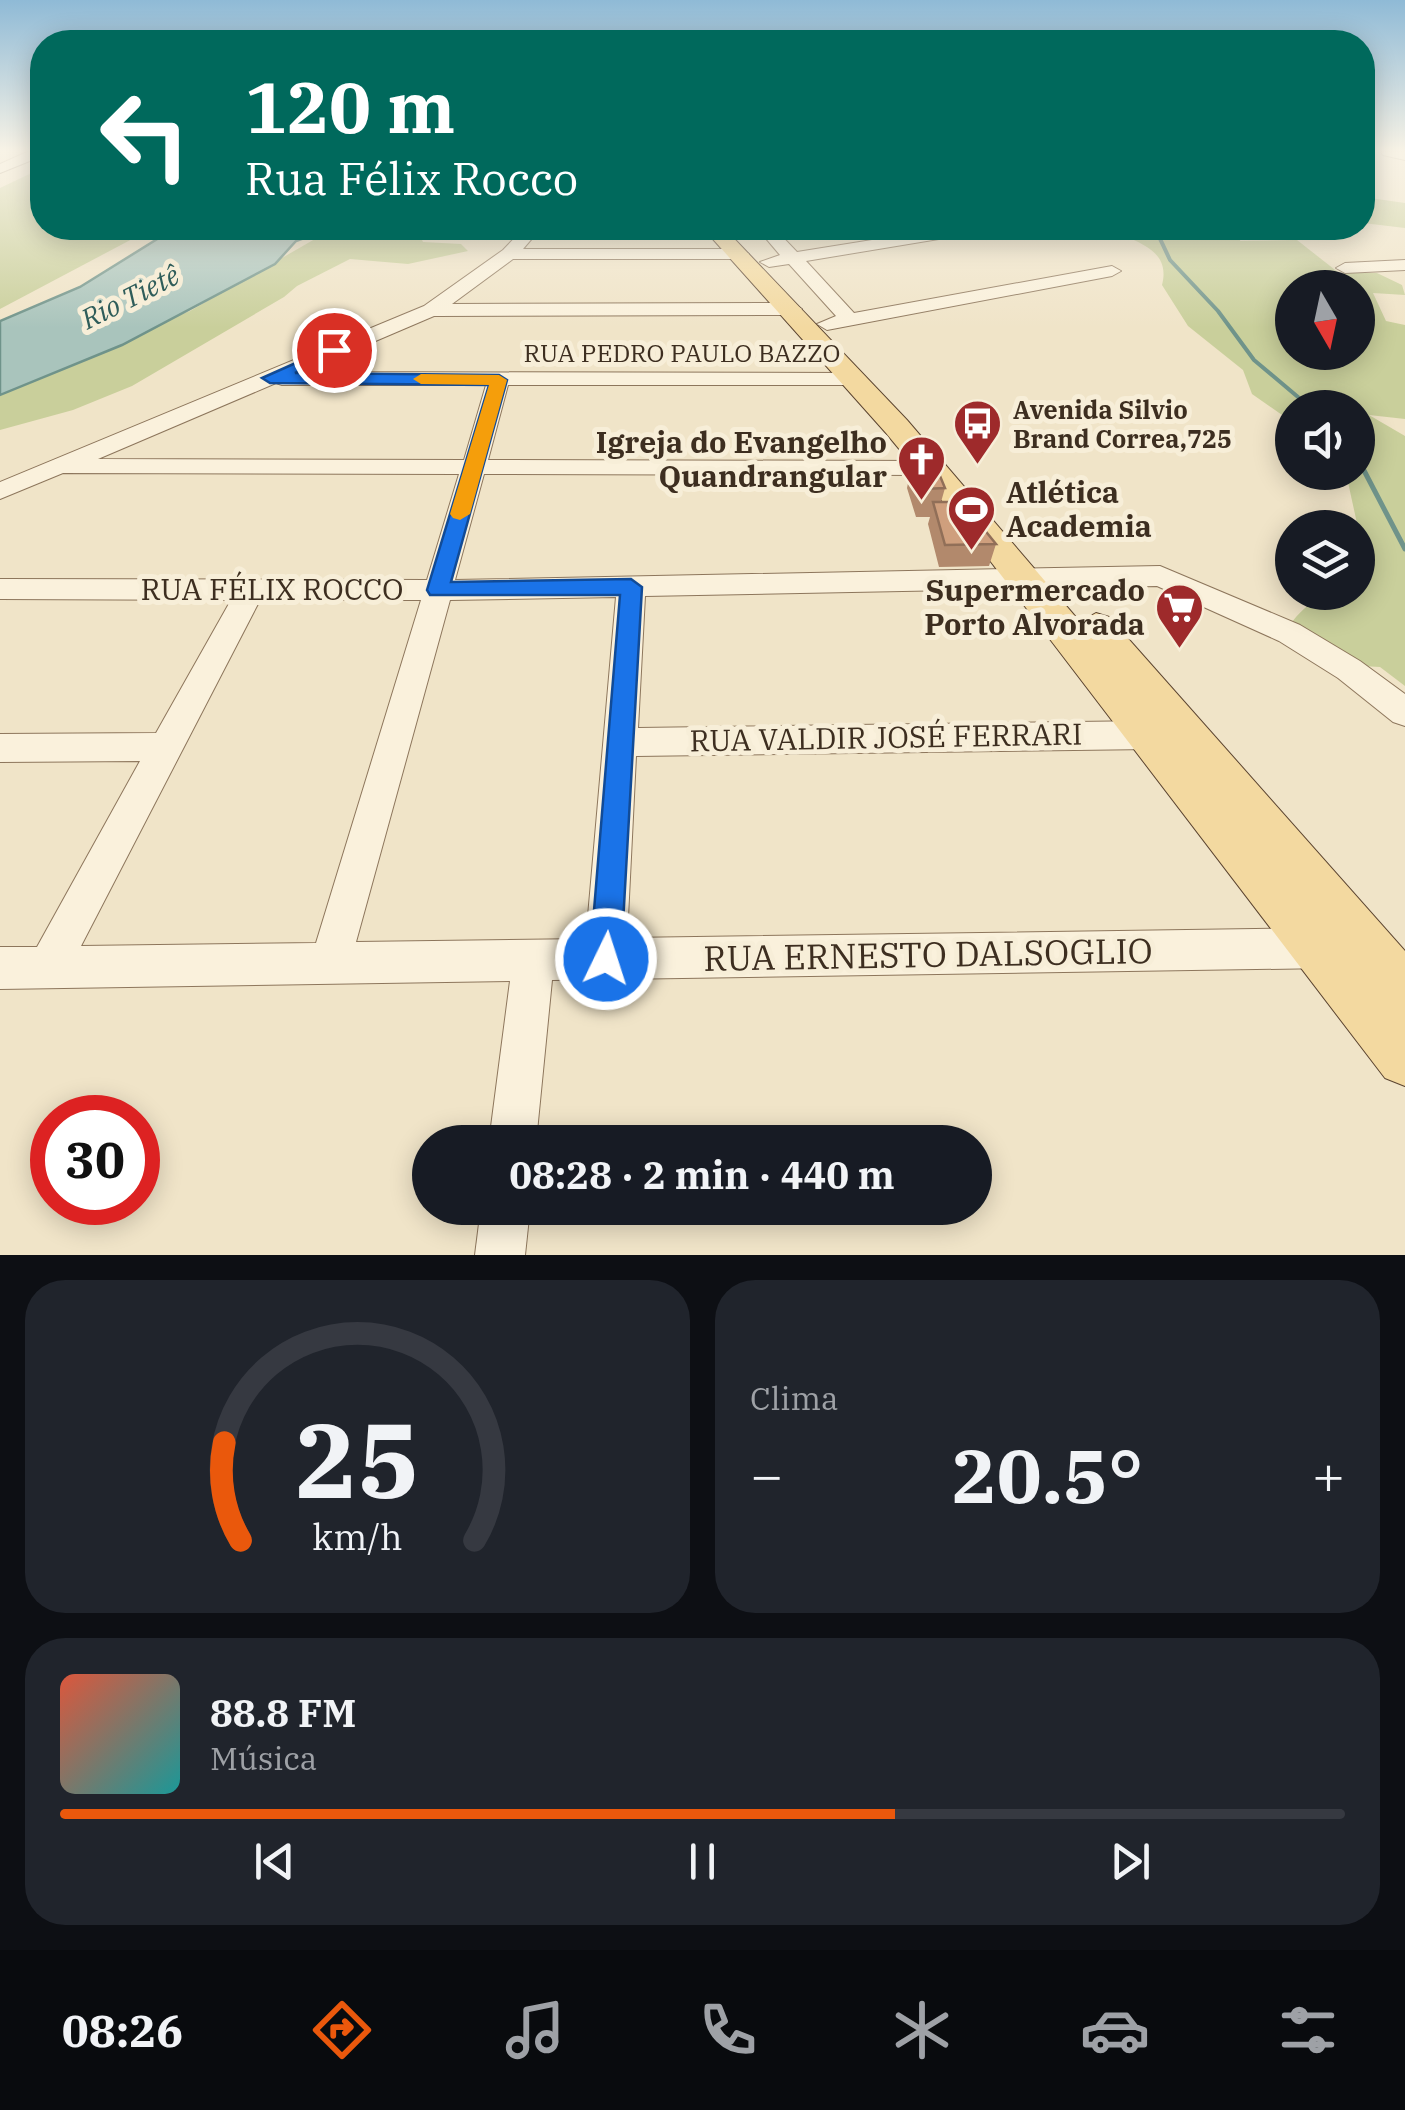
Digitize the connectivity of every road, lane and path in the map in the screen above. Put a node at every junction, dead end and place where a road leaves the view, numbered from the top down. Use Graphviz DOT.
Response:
graph roads {
  1 [pos="522,240"];
  2 [pos="832,240"];
  3 [pos="760,246"];
  4 [pos="509,254"];
  5 [pos="1345,268"];
  6 [pos="1403,270"];
  7 [pos="1112,271"];
  8 [pos="792,309"];
  9 [pos="431,310"];
  10 [pos="839,322"];
  11 [pos="270,378"];
  12 [pos="499,380"];
  13 [pos="854,380"];
  14 [pos="56,466"];
  15 [pos="474,468"];
  16 [pos="929,468"];
  17 [pos="0,491"];
  18 [pos="1038,576"];
  19 [pos="631,587"];
  20 [pos="0,589"];
  21 [pos="438,590"];
  22 [pos="250,591"];
  23 [pos="1405,713"];
  24 [pos="1151,735"];
  25 [pos="621,742"];
  26 [pos="164,747"];
  27 [pos="0,748"];
  28 [pos="1364,944"];
  29 [pos="1316,949"];
  30 [pos="606,959"];
  31 [pos="534,960"];
  32 [pos="330,963"];
  33 [pos="48,967"];
  34 [pos="0,968"];
  35 [pos="1405,991"];
  36 [pos="1405,1058"];
  37 [pos="515,1125"];
  38 [pos="504,1225"];
  39 [pos="500,1255"];
  1 -- 4 [label="street"];
  2 -- 3 [label="street"];
  3 -- 4 [label="street"];
  3 -- 8 [label="main road"];
  3 -- 10 [label="main road"];
  4 -- 9 [label="street"];
  5 -- 6 [label="street"];
  7 -- 10 [label="street"];
  8 -- 9 [label="street"];
  8 -- 13 [label="main road"];
  9 -- 11 [label="street"];
  10 -- 18 [label="main road"];
  11 -- 12 [label="street, RUA PEDRO PAULO BAZZO"];
  11 -- 14 [label="street"];
  12 -- 13 [label="street, RUA PEDRO PAULO BAZZO"];
  12 -- 15 [label="street"];
  13 -- 16 [label="main road"];
  14 -- 15 [label="street"];
  14 -- 17 [label="street"];
  15 -- 16 [label="street"];
  15 -- 21 [label="street"];
  16 -- 18 [label="main road"];
  18 -- 19 [label="street, RUA FÉLIX ROCCO"];
  18 -- 23 [label="street, RUA FÉLIX ROCCO"];
  18 -- 24 [label="main road"];
  18 -- 28 [label="main road"];
  19 -- 21 [label="street, RUA FÉLIX ROCCO"];
  19 -- 25 [label="street"];
  20 -- 22 [label="street, RUA FÉLIX ROCCO"];
  21 -- 22 [label="street, RUA FÉLIX ROCCO"];
  21 -- 32 [label="street"];
  22 -- 26 [label="street"];
  24 -- 25 [label="street, RUA VALDIR JOSÉ FERRARI"];
  24 -- 29 [label="main road"];
  25 -- 30 [label="street"];
  26 -- 27 [label="street"];
  26 -- 33 [label="street"];
  28 -- 29 [label="street, RUA ERNESTO DALSOGLIO"];
  28 -- 35 [label="main road"];
  29 -- 30 [label="street, RUA ERNESTO DALSOGLIO"];
  29 -- 36 [label="main road"];
  30 -- 31 [label="street, RUA ERNESTO DALSOGLIO"];
  31 -- 32 [label="street, RUA ERNESTO DALSOGLIO"];
  31 -- 37 [label="street"];
  32 -- 33 [label="street, RUA ERNESTO DALSOGLIO"];
  33 -- 34 [label="street, RUA ERNESTO DALSOGLIO"];
  38 -- 39 [label="street"];
}
